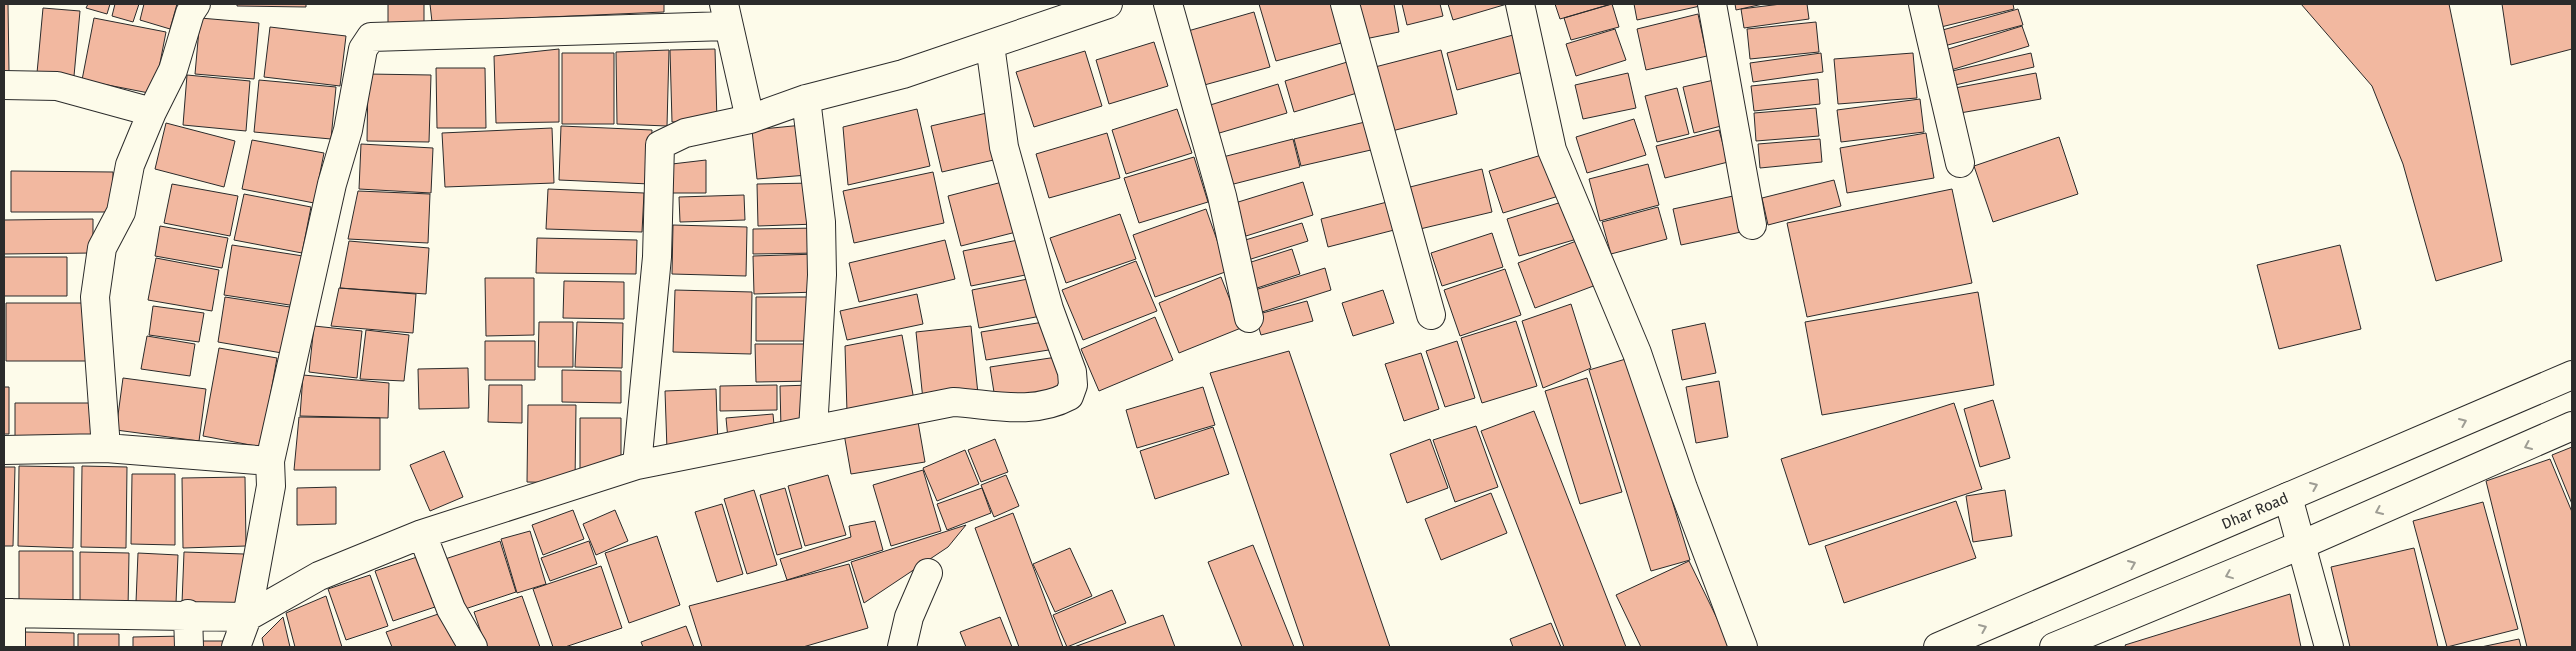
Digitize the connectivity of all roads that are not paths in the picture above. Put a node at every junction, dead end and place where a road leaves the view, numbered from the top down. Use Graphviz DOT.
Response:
graph roads {
  1 [pos="196,4"];
  2 [pos="1108,4"];
  3 [pos="1168,4"];
  4 [pos="1345,4"];
  5 [pos="1520,4"];
  6 [pos="1712,4"];
  7 [pos="1923,4"];
  8 [pos="725,15"];
  9 [pos="990,45"];
  10 [pos="4,84"];
  11 [pos="806,99"];
  12 [pos="152,112"];
  13 [pos="750,119"];
  14 [pos="1960,163"];
  15 [pos="1752,225"];
  16 [pos="1431,315"];
  17 [pos="1249,318"];
  18 [pos="2572,375"];
  19 [pos="2572,426"];
  20 [pos="813,430"];
  21 [pos="106,448"];
  22 [pos="4,450"];
  23 [pos="270,461"];
  24 [pos="637,465"];
  25 [pos="2288,497"];
  26 [pos="422,534"];
  27 [pos="2301,545"];
  28 [pos="928,573"];
  29 [pos="7,613"];
  30 [pos="188,614"];
  31 [pos="247,617"];
  32 [pos="11,647"];
  33 [pos="189,647"];
  34 [pos="236,647"];
  35 [pos="473,647"];
  36 [pos="902,647"];
  37 [pos="1743,647"];
  38 [pos="1938,647"];
  39 [pos="2054,647"];
  40 [pos="2329,647"];
  1 -- 12 [label="street"];
  2 -- 9 [label="street"];
  3 -- 17 [label="street"];
  4 -- 16 [label="street"];
  5 -- 37 [label="street"];
  6 -- 15 [label="street"];
  7 -- 14 [label="street"];
  8 -- 13 [label="street"];
  8 -- 23 [label="street"];
  9 -- 11 [label="street"];
  9 -- 20 [label="street"];
  10 -- 12 [label="street"];
  11 -- 13 [label="street"];
  11 -- 20 [label="street"];
  12 -- 21 [label="street"];
  13 -- 24 [label="street"];
  25 -- 18 [label="street, Dhar Road, one-way"];
  19 -- 27 [label="street, one-way"];
  20 -- 24 [label="street"];
  21 -- 22 [label="street"];
  21 -- 23 [label="street"];
  23 -- 31 [label="street"];
  24 -- 26 [label="street"];
  25 -- 27 [label="street"];
  38 -- 25 [label="street, Dhar Road, one-way"];
  26 -- 31 [label="street"];
  26 -- 35 [label="street"];
  27 -- 39 [label="street, one-way"];
  27 -- 40 [label="street"];
  28 -- 36 [label="street"];
  29 -- 30 [label="street"];
  29 -- 32 [label="street"];
  30 -- 31 [label="street"];
  30 -- 33 [label="street"];
  31 -- 34 [label="street"];
}
